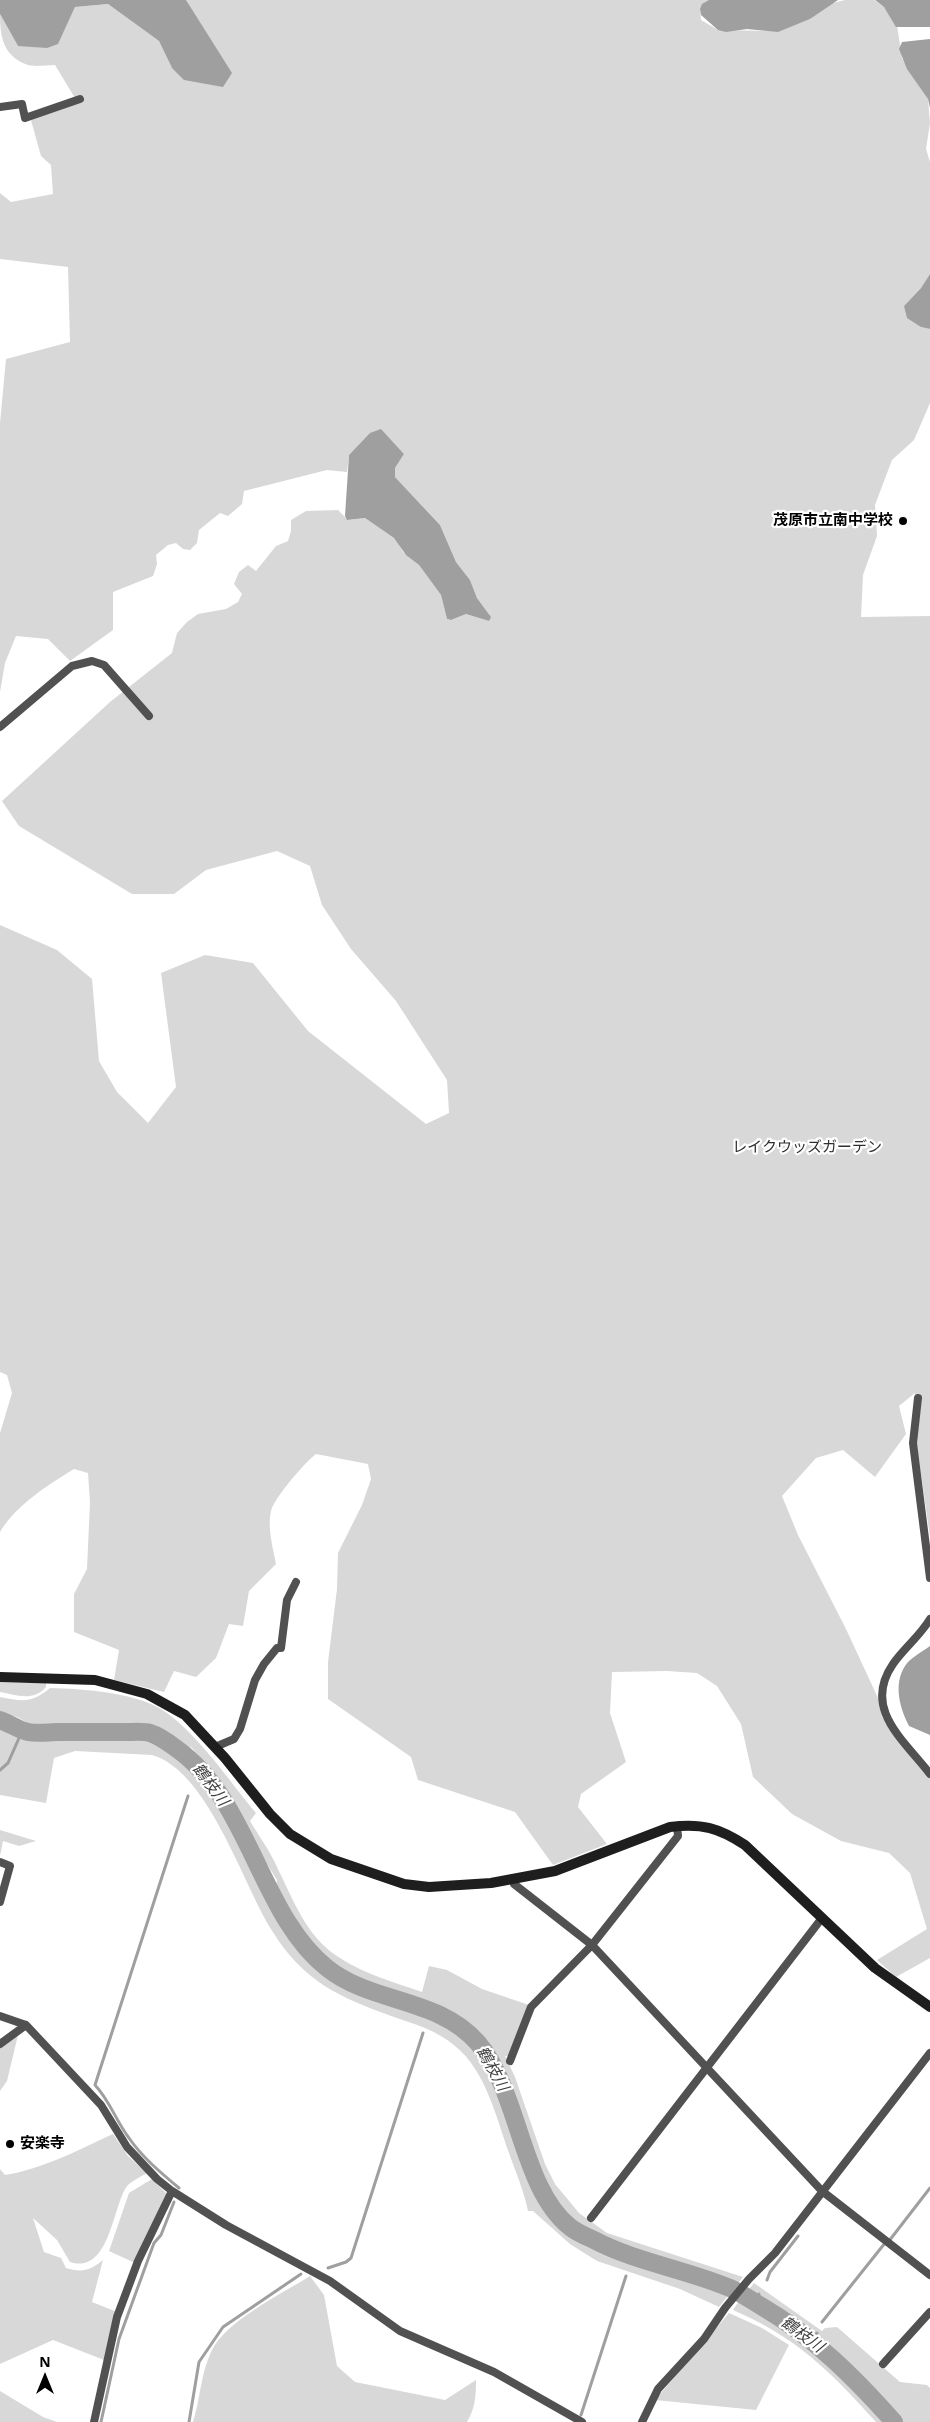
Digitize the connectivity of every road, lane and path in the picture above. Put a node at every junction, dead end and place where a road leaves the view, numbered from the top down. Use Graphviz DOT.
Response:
graph roads {
  1 [pos="80,100"];
  2 [pos="0,107"];
  3 [pos="148,716"];
  4 [pos="0,727"];
  5 [pos="918,1398"];
  6 [pos="930,1578"];
  7 [pos="296,1582"];
  8 [pos="930,1619"];
  9 [pos="0,1676"];
  10 [pos="215,1747"];
  11 [pos="930,1774"];
  12 [pos="677,1826"];
  13 [pos="0,1862"];
  14 [pos="512,1878"];
  15 [pos="0,1902"];
  16 [pos="822,1918"];
  17 [pos="592,1946"];
  18 [pos="930,2007"];
  19 [pos="0,2016"];
  20 [pos="26,2025"];
  21 [pos="0,2044"];
  22 [pos="930,2053"];
  23 [pos="510,2061"];
  24 [pos="707,2068"];
  25 [pos="172,2191"];
  26 [pos="822,2191"];
  27 [pos="591,2218"];
  28 [pos="930,2275"];
  29 [pos="930,2312"];
  30 [pos="883,2364"];
  31 [pos="94,2422"];
  32 [pos="582,2422"];
  33 [pos="642,2422"];
  1 -- 2 [label="street"];
  3 -- 4 [label="street"];
  5 -- 6 [label="street"];
  7 -- 10 [label="street"];
  8 -- 11 [label="street"];
  9 -- 10 [label="main road"];
  10 -- 14 [label="main road"];
  12 -- 14 [label="main road"];
  12 -- 16 [label="main road"];
  12 -- 17 [label="street"];
  13 -- 15 [label="street"];
  14 -- 17 [label="street"];
  16 -- 18 [label="main road"];
  16 -- 24 [label="street"];
  17 -- 23 [label="street"];
  17 -- 24 [label="street"];
  19 -- 20 [label="street"];
  20 -- 21 [label="street"];
  20 -- 25 [label="street"];
  22 -- 26 [label="street"];
  24 -- 26 [label="street"];
  24 -- 27 [label="street"];
  25 -- 31 [label="street"];
  25 -- 32 [label="street"];
  26 -- 28 [label="street"];
  26 -- 33 [label="street"];
  29 -- 30 [label="street"];
}
